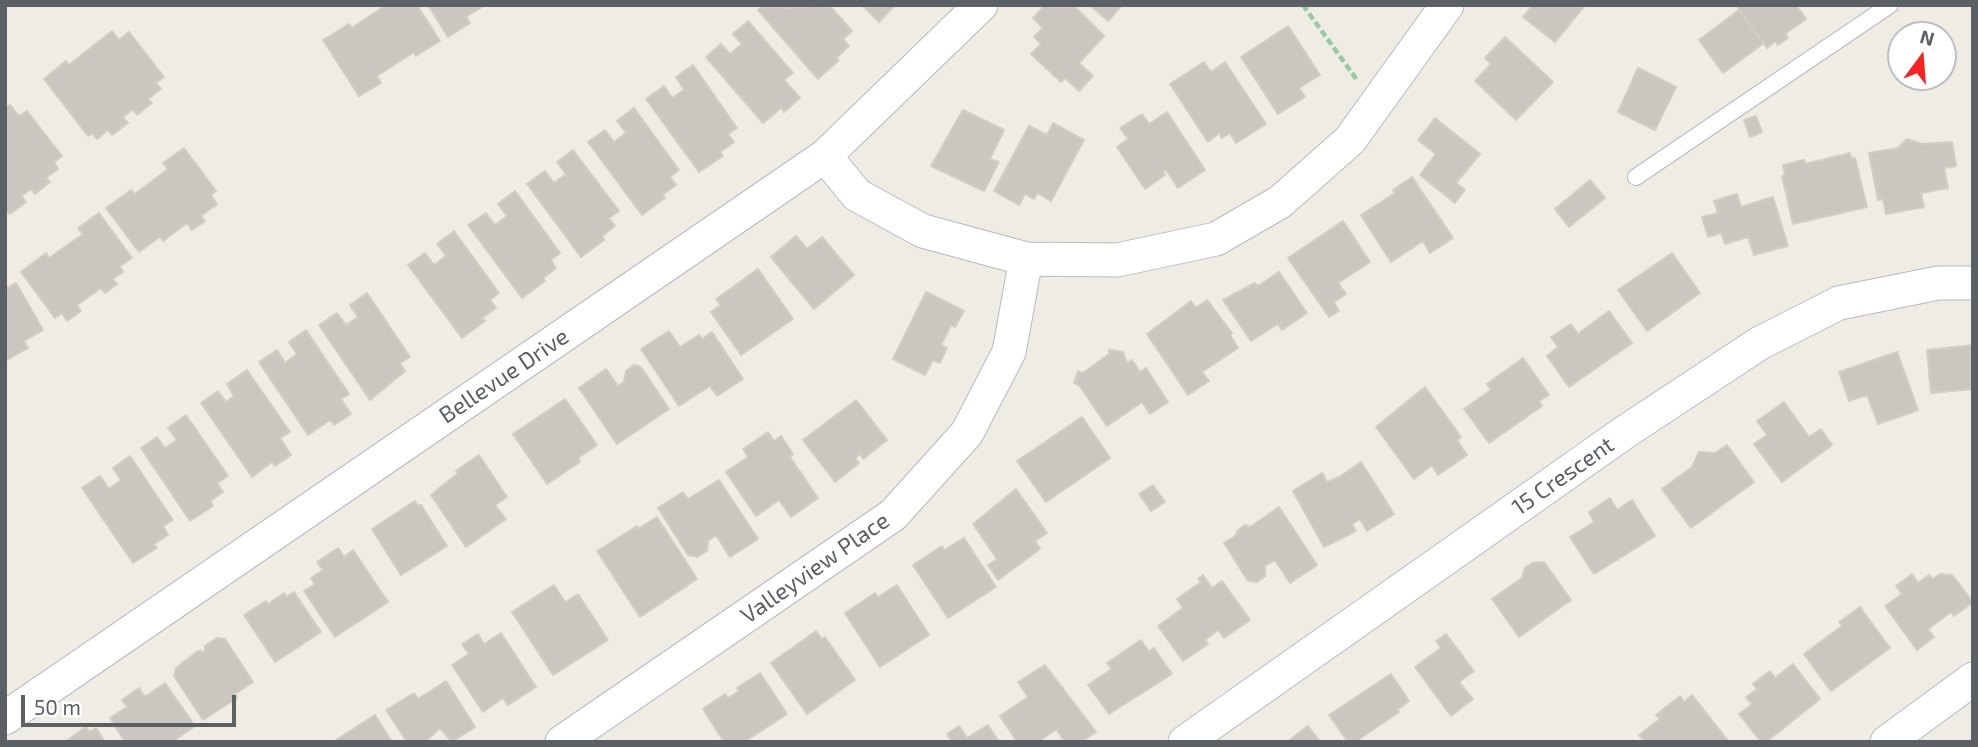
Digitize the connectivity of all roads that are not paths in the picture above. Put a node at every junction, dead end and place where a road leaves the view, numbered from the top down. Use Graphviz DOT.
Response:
graph roads {
  1 [pos="981,5"];
  2 [pos="1447,5"];
  3 [pos="1890,5"];
  4 [pos="825,156"];
  5 [pos="1636,177"];
  6 [pos="1027,259"];
  7 [pos="1973,283"];
  8 [pos="1973,679"];
  9 [pos="5,718"];
  10 [pos="1888,741"];
  11 [pos="562,742"];
  12 [pos="1185,742"];
  1 -- 4 [label="street, Bellevue Drive"];
  2 -- 6 [label="street"];
  3 -- 5 [label="lane"];
  4 -- 6 [label="street"];
  4 -- 9 [label="street, Bellevue Drive"];
  6 -- 11 [label="street, Valleyview Place"];
  7 -- 12 [label="street, 15 Crescent"];
  8 -- 10 [label="street"];
}
